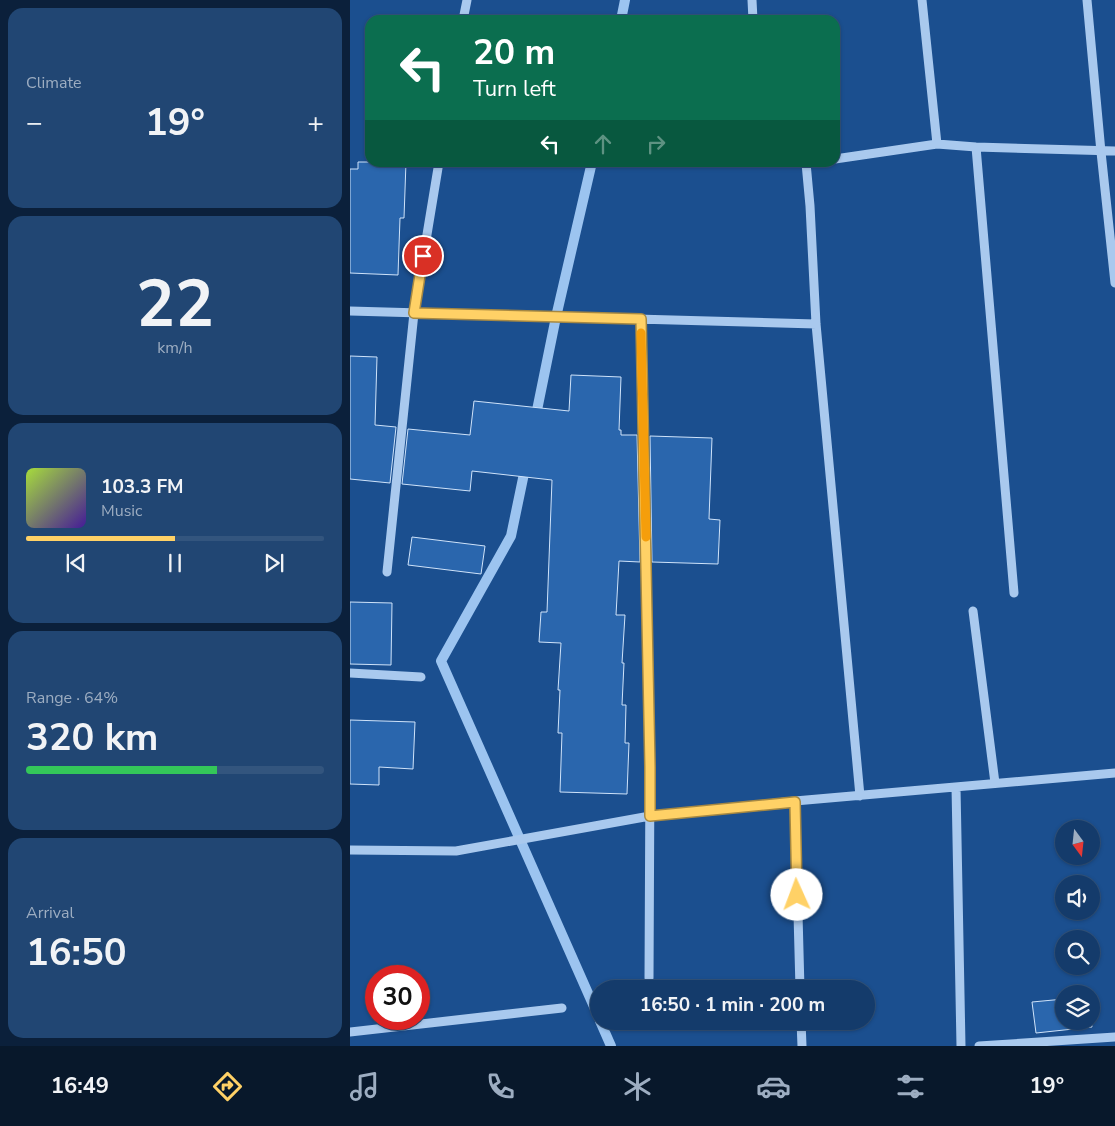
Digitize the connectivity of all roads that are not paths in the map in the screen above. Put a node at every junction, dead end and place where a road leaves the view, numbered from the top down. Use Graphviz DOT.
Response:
graph roads {
  1 [pos="467,0"];
  2 [pos="752,0"];
  3 [pos="922,0"];
  4 [pos="1087,0"];
  5 [pos="465,15"];
  6 [pos="753,15"];
  7 [pos="936,144"];
  8 [pos="976,147"];
  9 [pos="1101,152"];
  10 [pos="1115,152"];
  11 [pos="840,158"];
  12 [pos="438,167"];
  13 [pos="808,167"];
  14 [pos="1115,283"];
  15 [pos="350,311"];
  16 [pos="414,313"];
  17 [pos="641,319"];
  18 [pos="816,324"];
  19 [pos="387,572"];
  20 [pos="1014,593"];
  21 [pos="973,611"];
  22 [pos="350,673"];
  23 [pos="421,677"];
  24 [pos="1115,773"];
  25 [pos="996,783"];
  26 [pos="956,787"];
  27 [pos="860,796"];
  28 [pos="795,802"];
  29 [pos="650,816"];
  30 [pos="350,850"];
  31 [pos="649,978"];
  32 [pos="800,980"];
  33 [pos="562,1008"];
  34 [pos="801,1030"];
  35 [pos="350,1032"];
  36 [pos="1115,1037"];
  37 [pos="802,1046"];
  38 [pos="961,1046"];
  39 [pos="979,1046"];
  1 -- 5 [label="street"];
  2 -- 6 [label="street"];
  3 -- 7 [label="street"];
  4 -- 9 [label="street"];
  7 -- 8 [label="street"];
  7 -- 11 [label="street"];
  8 -- 9 [label="street"];
  8 -- 20 [label="street"];
  9 -- 10 [label="street"];
  9 -- 14 [label="street"];
  12 -- 16 [label="street"];
  13 -- 18 [label="street"];
  15 -- 16 [label="street"];
  16 -- 17 [label="street"];
  16 -- 19 [label="street"];
  17 -- 18 [label="street"];
  17 -- 29 [label="street"];
  18 -- 27 [label="street"];
  21 -- 25 [label="street"];
  22 -- 23 [label="street"];
  24 -- 25 [label="street"];
  25 -- 26 [label="street"];
  26 -- 27 [label="street"];
  26 -- 38 [label="street"];
  27 -- 28 [label="street"];
  28 -- 29 [label="street"];
  28 -- 32 [label="street"];
  29 -- 30 [label="street"];
  29 -- 31 [label="street"];
  33 -- 35 [label="street"];
  34 -- 37 [label="street"];
  36 -- 39 [label="street"];
}
